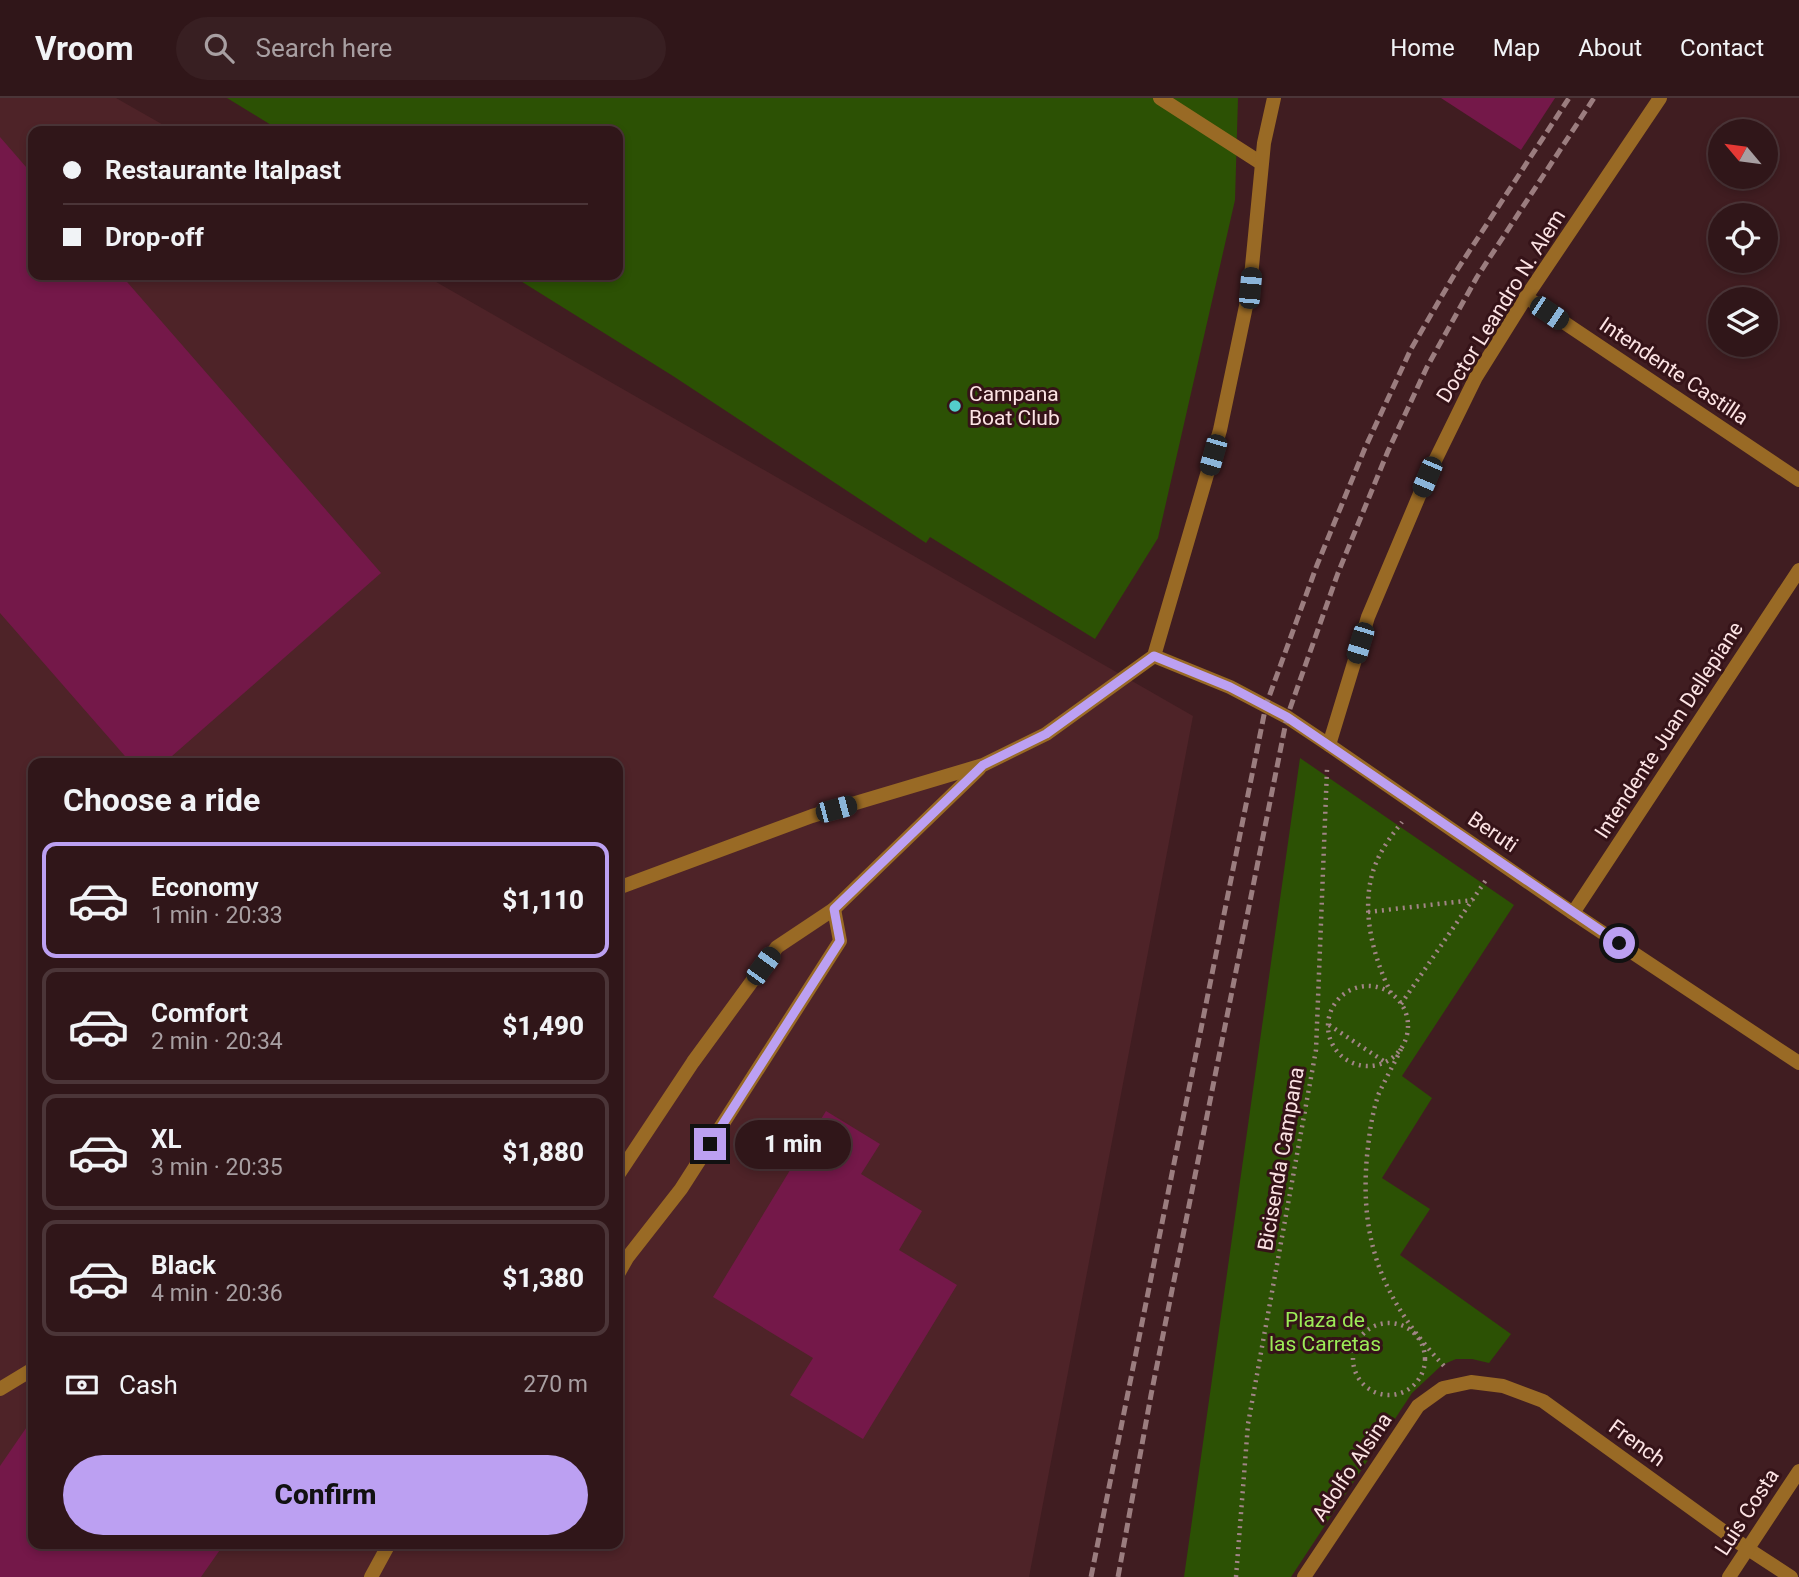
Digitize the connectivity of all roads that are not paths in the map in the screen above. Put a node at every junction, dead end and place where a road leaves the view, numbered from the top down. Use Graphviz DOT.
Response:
graph roads {
  1 [pos="1160,98"];
  2 [pos="1274,98"];
  3 [pos="1660,98"];
  4 [pos="1261,163"];
  5 [pos="1526,298"];
  6 [pos="1799,480"];
  7 [pos="1799,570"];
  8 [pos="1154,656"];
  9 [pos="1329,745"];
  10 [pos="983,765"];
  11 [pos="623,886"];
  12 [pos="834,909"];
  13 [pos="1573,913"];
  14 [pos="1799,1063"];
  15 [pos="623,1167"];
  16 [pos="623,1264"];
  17 [pos="28,1372"];
  18 [pos="1443,1388"];
  19 [pos="0,1389"];
  20 [pos="1799,1471"];
  21 [pos="386,1549"];
  22 [pos="1748,1549"];
  23 [pos="371,1577"];
  24 [pos="1304,1577"];
  25 [pos="1729,1577"];
  26 [pos="1791,1577"];
  1 -- 4 [label="street"];
  2 -- 4 [label="street"];
  3 -- 5 [label="street, Doctor Leandro N. Alem"];
  4 -- 8 [label="street"];
  5 -- 6 [label="street, Intendente Castilla"];
  5 -- 9 [label="street, Doctor Leandro N. Alem"];
  7 -- 13 [label="street, Intendente Juan Dellepiane"];
  8 -- 9 [label="street, Beruti"];
  8 -- 10 [label="street"];
  9 -- 13 [label="street, Beruti"];
  10 -- 11 [label="street"];
  10 -- 12 [label="street"];
  12 -- 15 [label="street"];
  12 -- 16 [label="street"];
  13 -- 14 [label="street, Beruti"];
  17 -- 19 [label="street"];
  18 -- 22 [label="street, French"];
  18 -- 24 [label="street, Adolfo Alsina"];
  20 -- 22 [label="street, Luis Costa"];
  21 -- 23 [label="street"];
  22 -- 25 [label="street, Luis Costa"];
  22 -- 26 [label="street, French"];
}
